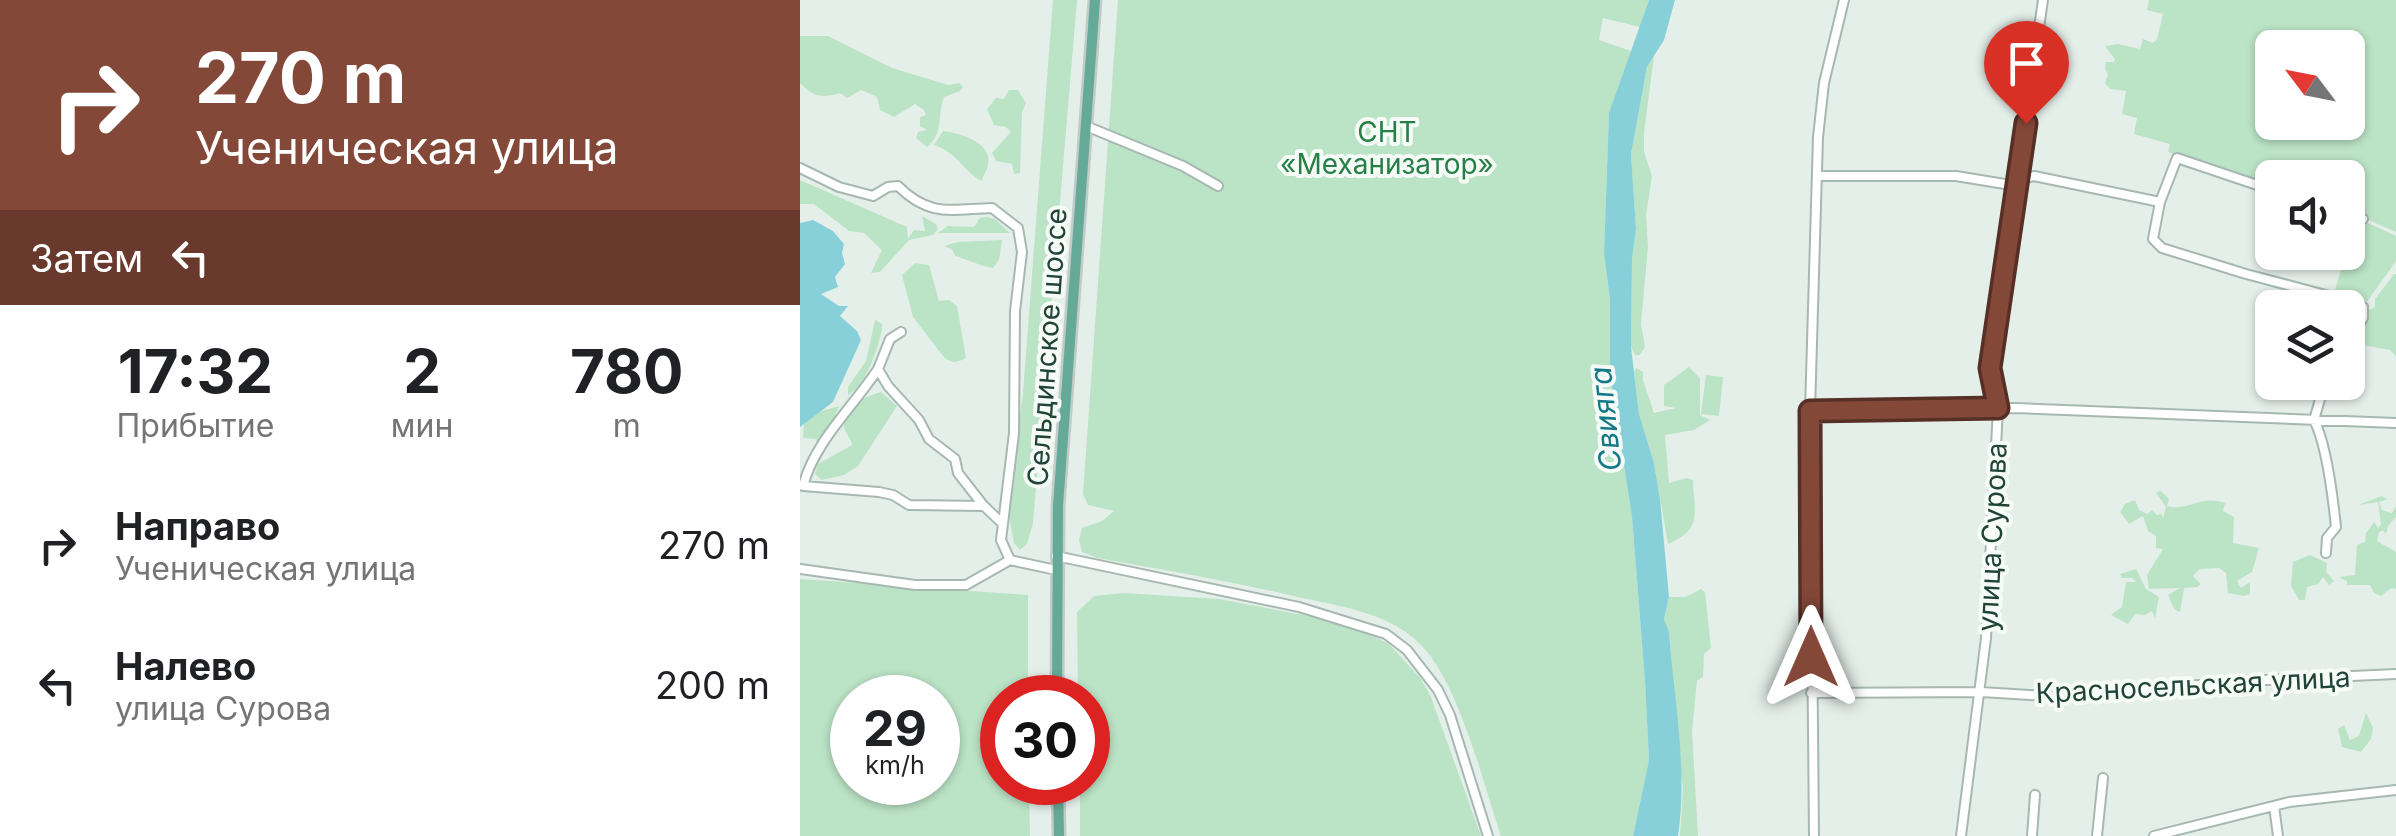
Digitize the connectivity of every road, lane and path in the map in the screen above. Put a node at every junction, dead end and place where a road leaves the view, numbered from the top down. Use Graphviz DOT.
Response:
graph roads {
  1 [pos="1095,0"];
  2 [pos="1844,0"];
  3 [pos="2043,0"];
  4 [pos="1086,126"];
  5 [pos="800,168"];
  6 [pos="1817,176"];
  7 [pos="2018,183"];
  8 [pos="2255,184"];
  9 [pos="1218,186"];
  10 [pos="2160,202"];
  11 [pos="2303,290"];
  12 [pos="901,332"];
  13 [pos="878,369"];
  14 [pos="888,386"];
  15 [pos="866,388"];
  16 [pos="2319,400"];
  17 [pos="1998,408"];
  18 [pos="1810,411"];
  19 [pos="2314,420"];
  20 [pos="2396,423"];
  21 [pos="984,506"];
  22 [pos="1003,524"];
  23 [pos="2326,553"];
  24 [pos="1056,556"];
  25 [pos="1010,560"];
  26 [pos="800,569"];
  27 [pos="1056,570"];
  28 [pos="2396,674"];
  29 [pos="1058,675"];
  30 [pos="1981,692"];
  31 [pos="1811,693"];
  32 [pos="1962,694"];
  33 [pos="1979,704"];
  34 [pos="2103,778"];
  35 [pos="2396,790"];
  36 [pos="2035,795"];
  37 [pos="1058,805"];
  38 [pos="2274,806"];
  39 [pos="1059,836"];
  40 [pos="1488,836"];
  41 [pos="1814,836"];
  42 [pos="1961,836"];
  43 [pos="2032,836"];
  44 [pos="2096,836"];
  45 [pos="2154,836"];
  46 [pos="2278,836"];
  1 -- 4 [label="main road, Сельдинское шоссе"];
  2 -- 6 [label="street"];
  3 -- 7 [label="street, улица Сурова"];
  4 -- 9 [label="street"];
  4 -- 24 [label="main road, Сельдинское шоссе"];
  5 -- 22 [label="street"];
  6 -- 7 [label="street"];
  6 -- 18 [label="street"];
  7 -- 10 [label="street"];
  7 -- 17 [label="street, улица Сурова"];
  8 -- 10 [label="street"];
  10 -- 11 [label="street"];
  12 -- 13 [label="street"];
  13 -- 14 [label="street"];
  13 -- 15 [label="street"];
  14 -- 15 [label="street"];
  14 -- 21 [label="street"];
  15 -- 21 [label="street"];
  16 -- 19 [label="street"];
  17 -- 18 [label="street"];
  17 -- 19 [label="street"];
  17 -- 30 [label="street, улица Сурова"];
  18 -- 31 [label="street"];
  19 -- 20 [label="street"];
  19 -- 23 [label="street"];
  21 -- 22 [label="street"];
  22 -- 25 [label="street"];
  24 -- 27 [label="main road, Сельдинское шоссе"];
  24 -- 40 [label="street"];
  25 -- 26 [label="street"];
  25 -- 27 [label="street"];
  27 -- 29 [label="main road, Сельдинское шоссе"];
  28 -- 30 [label="street, Красносельская улица"];
  30 -- 32 [label="street, Красносельская улица"];
  30 -- 33 [label="street, улица Сурова"];
  31 -- 32 [label="street, Красносельская улица"];
  31 -- 41 [label="street"];
  32 -- 33 [label="street"];
  33 -- 42 [label="street, улица Сурова"];
  34 -- 44 [label="street"];
  35 -- 38 [label="street"];
  36 -- 43 [label="street"];
  37 -- 39 [label="main road"];
  38 -- 45 [label="street"];
  38 -- 46 [label="street"];
}
